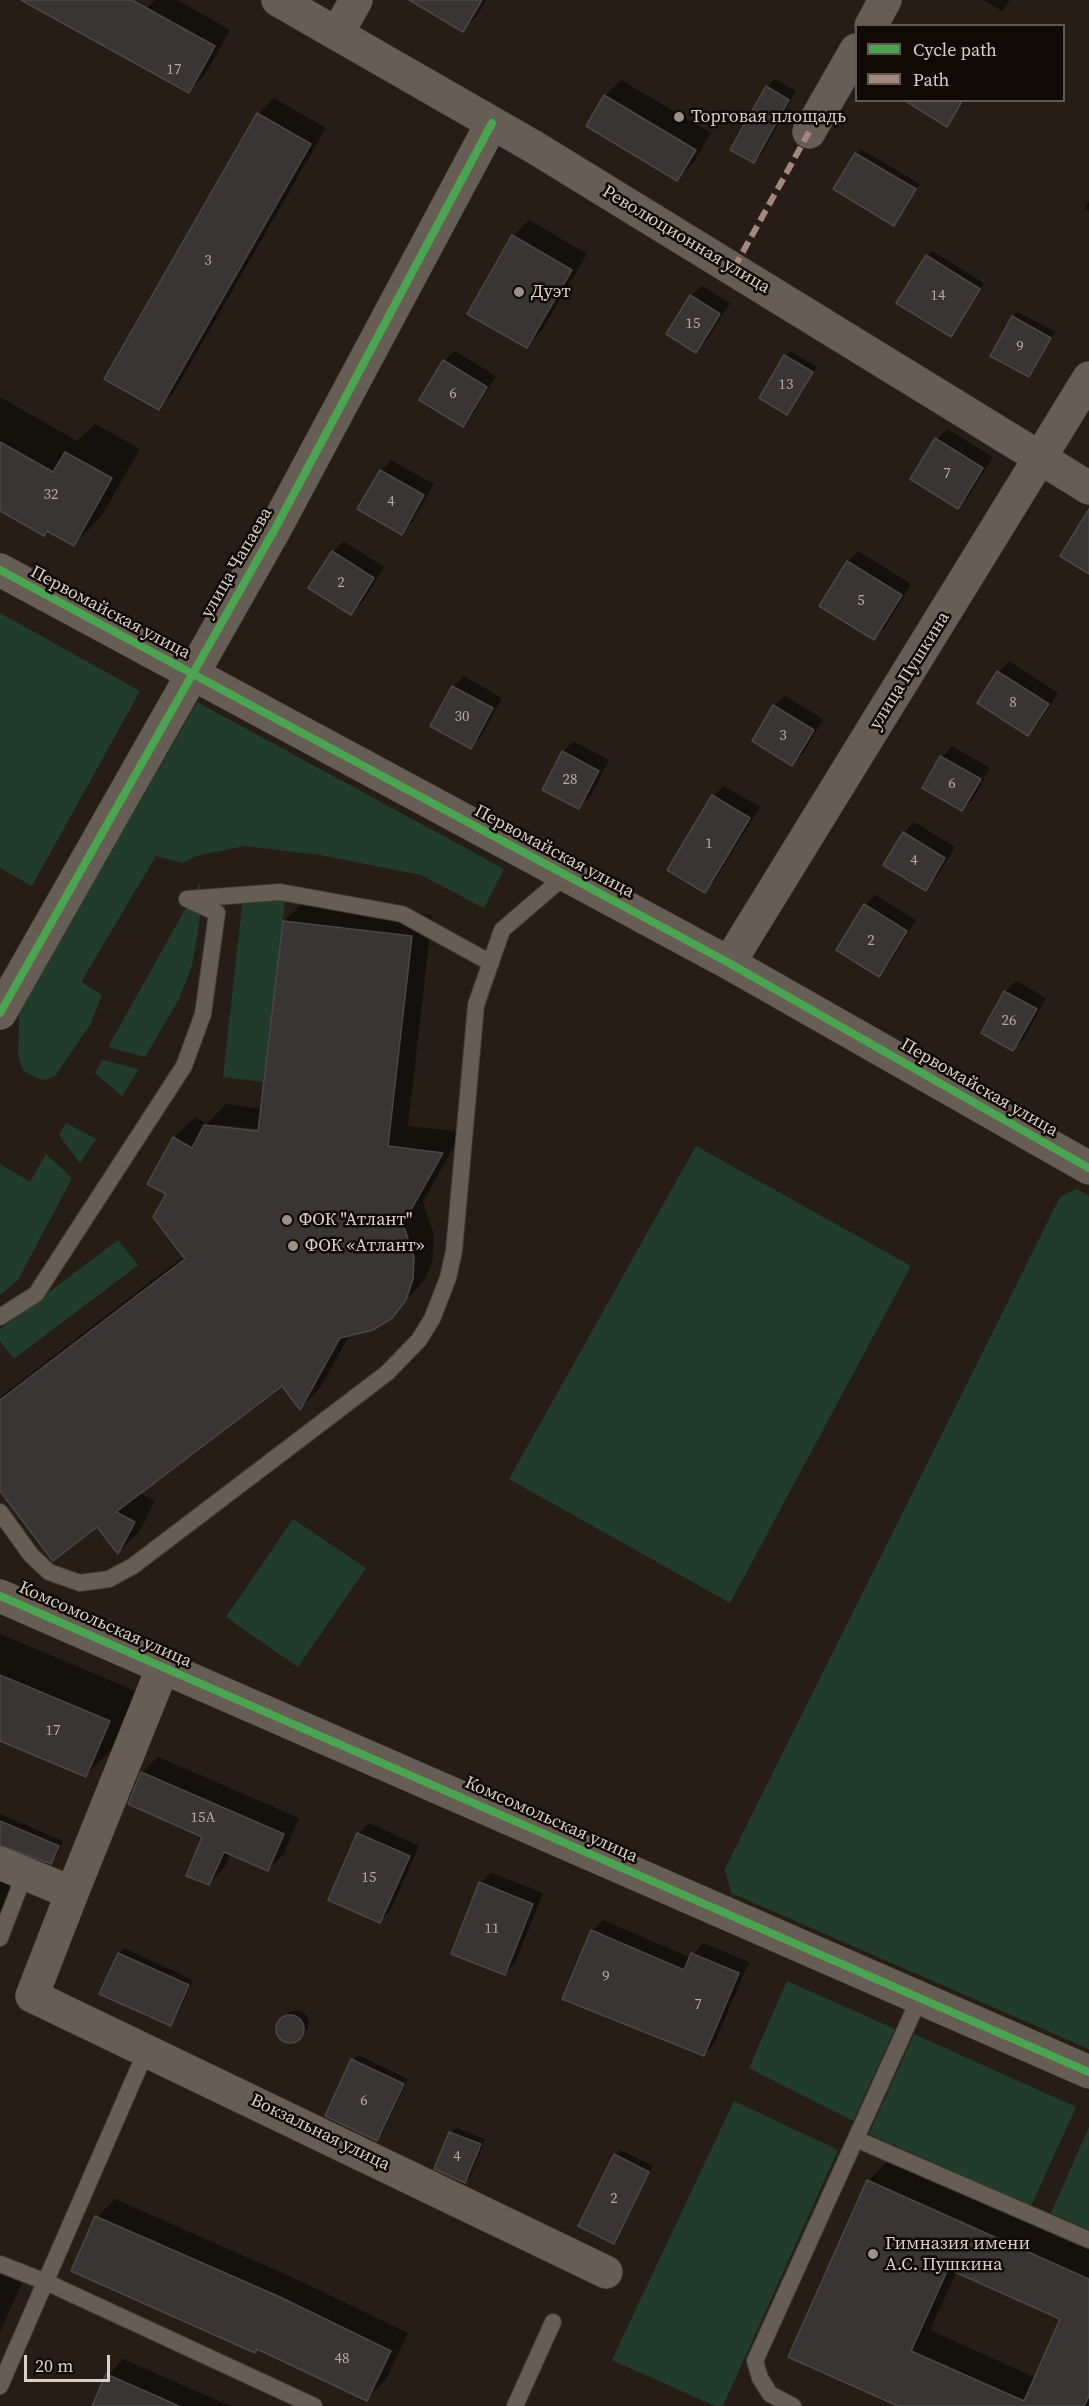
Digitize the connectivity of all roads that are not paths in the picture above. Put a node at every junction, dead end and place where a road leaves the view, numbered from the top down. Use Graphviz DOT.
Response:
graph roads {
  1 [pos="278,0"];
  2 [pos="356,0"];
  3 [pos="885,0"];
  4 [pos="872,24"];
  5 [pos="337,34"];
  6 [pos="855,52"];
  7 [pos="492,123"];
  8 [pos="809,132"];
  9 [pos="1089,378"];
  10 [pos="1041,460"];
  11 [pos="1089,488"];
  12 [pos="0,570"];
  13 [pos="192,674"];
  14 [pos="566,875"];
  15 [pos="491,963"];
  16 [pos="729,963"];
  17 [pos="0,1013"];
  18 [pos="1089,1168"];
  19 [pos="0,1317"];
  20 [pos="0,1512"];
  21 [pos="0,1596"];
  22 [pos="163,1667"];
  23 [pos="13,1868"];
  24 [pos="72,1893"];
  25 [pos="0,1938"];
  26 [pos="920,1997"];
  27 [pos="147,2049"];
  28 [pos="1089,2072"];
  29 [pos="856,2139"];
  30 [pos="1089,2241"];
  31 [pos="0,2264"];
  32 [pos="606,2272"];
  33 [pos="46,2282"];
  34 [pos="554,2322"];
  35 [pos="0,2386"];
  36 [pos="314,2406"];
  37 [pos="515,2406"];
  38 [pos="793,2406"];
  1 -- 5 [label="street, Революционная улица"];
  2 -- 5 [label="street"];
  3 -- 4 [label="street"];
  5 -- 7 [label="street, Революционная улица"];
  6 -- 8 [label="street"];
  7 -- 10 [label="street, Революционная улица"];
  7 -- 13 [label="street, улица Чапаева"];
  9 -- 10 [label="street, улица Пушкина"];
  10 -- 11 [label="street, Революционная улица"];
  10 -- 16 [label="street, улица Пушкина"];
  12 -- 13 [label="street, Первомайская улица"];
  13 -- 14 [label="street, Первомайская улица"];
  13 -- 17 [label="street, улица Чапаева"];
  14 -- 15 [label="lane"];
  14 -- 16 [label="street, Первомайская улица"];
  15 -- 19 [label="lane"];
  15 -- 20 [label="lane"];
  16 -- 18 [label="street, Первомайская улица"];
  21 -- 22 [label="street, Комсомольская улица"];
  22 -- 24 [label="street"];
  22 -- 26 [label="street, Комсомольская улица"];
  23 -- 24 [label="street"];
  23 -- 25 [label="lane"];
  24 -- 27 [label="street, Вокзальная улица"];
  26 -- 28 [label="street, Комсомольская улица"];
  26 -- 29 [label="lane"];
  27 -- 32 [label="street, Вокзальная улица"];
  27 -- 33 [label="lane"];
  29 -- 30 [label="lane"];
  29 -- 38 [label="lane"];
  31 -- 33 [label="lane"];
  33 -- 35 [label="lane"];
  33 -- 36 [label="lane"];
  34 -- 37 [label="lane"];
}
